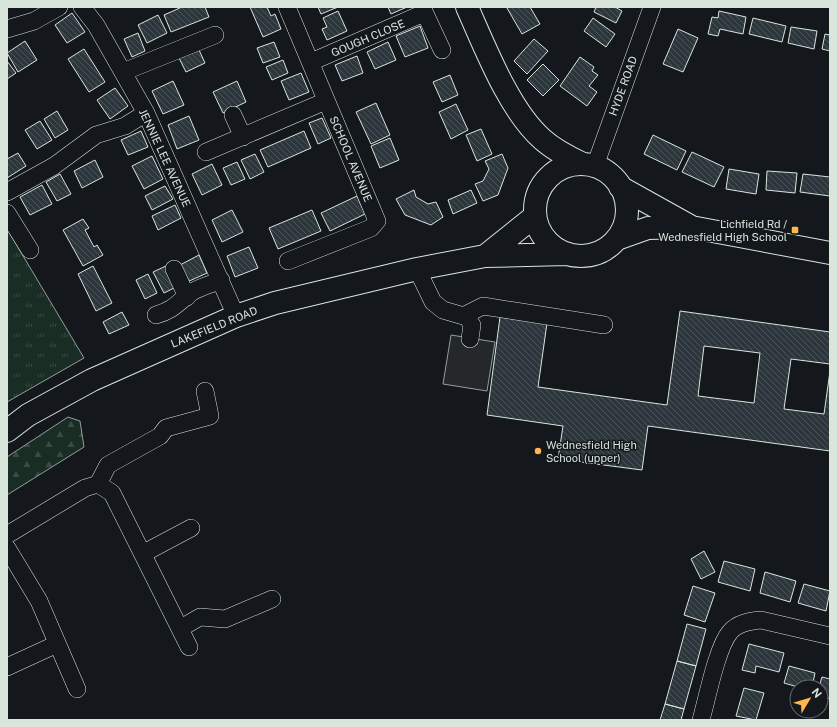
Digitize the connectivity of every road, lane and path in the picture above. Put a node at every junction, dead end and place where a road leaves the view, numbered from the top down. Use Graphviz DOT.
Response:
graph roads {
  1 [pos="59,7"];
  2 [pos="82,7"];
  3 [pos="287,7"];
  4 [pos="467,7"];
  5 [pos="652,7"];
  6 [pos="423,10"];
  7 [pos="7,29"];
  8 [pos="215,35"];
  9 [pos="442,50"];
  10 [pos="311,62"];
  11 [pos="123,72"];
  12 [pos="326,101"];
  13 [pos="146,113"];
  14 [pos="233,115"];
  15 [pos="527,121"];
  16 [pos="243,137"];
  17 [pos="206,152"];
  18 [pos="589,165"];
  19 [pos="544,182"];
  20 [pos="620,187"];
  21 [pos="7,192"];
  22 [pos="7,213"];
  23 [pos="535,216"];
  24 [pos="691,227"];
  25 [pos="617,239"];
  26 [pos="30,250"];
  27 [pos="830,253"];
  28 [pos="566,254"];
  29 [pos="485,256"];
  30 [pos="288,261"];
  31 [pos="174,269"];
  32 [pos="418,269"];
  33 [pos="221,280"];
  34 [pos="187,297"];
  35 [pos="156,316"];
  36 [pos="236,316"];
  37 [pos="463,316"];
  38 [pos="604,325"];
  39 [pos="470,339"];
  40 [pos="205,391"];
  41 [pos="7,431"];
  42 [pos="98,484"];
  43 [pos="191,528"];
  44 [pos="7,535"];
  45 [pos="7,548"];
  46 [pos="151,549"];
  47 [pos="272,599"];
  48 [pos="181,628"];
  49 [pos="830,636"];
  50 [pos="57,644"];
  51 [pos="189,647"];
  52 [pos="7,667"];
  53 [pos="77,689"];
  54 [pos="701,720"];
  1 -- 7 [label="street"];
  2 -- 11 [label="street, JENNIE LEE AVENUE"];
  3 -- 10 [label="street, SCHOOL AVENUE"];
  4 -- 15 [label="main road"];
  5 -- 18 [label="street, HYDE ROAD"];
  6 -- 9 [label="street, GOUGH CLOSE"];
  6 -- 10 [label="street, GOUGH CLOSE"];
  8 -- 11 [label="street"];
  10 -- 12 [label="street, SCHOOL AVENUE"];
  11 -- 13 [label="street, JENNIE LEE AVENUE"];
  12 -- 16 [label="street"];
  12 -- 30 [label="street, SCHOOL AVENUE"];
  13 -- 21 [label="street"];
  13 -- 33 [label="street, JENNIE LEE AVENUE"];
  14 -- 16 [label="street"];
  15 -- 18 [label="main road"];
  15 -- 19 [label="main road"];
  16 -- 17 [label="street"];
  18 -- 19 [label="main road"];
  18 -- 20 [label="main road"];
  19 -- 23 [label="main road"];
  20 -- 24 [label="main road"];
  20 -- 25 [label="main road"];
  22 -- 26 [label="street"];
  23 -- 28 [label="main road"];
  23 -- 29 [label="main road, LAKEFIELD ROAD"];
  24 -- 25 [label="main road"];
  24 -- 27 [label="main road"];
  25 -- 28 [label="main road"];
  28 -- 29 [label="main road, LAKEFIELD ROAD"];
  29 -- 32 [label="main road, LAKEFIELD ROAD"];
  31 -- 34 [label="street"];
  32 -- 36 [label="main road, LAKEFIELD ROAD"];
  32 -- 37 [label="street"];
  33 -- 34 [label="street"];
  33 -- 36 [label="street, JENNIE LEE AVENUE"];
  34 -- 35 [label="street"];
  36 -- 41 [label="main road, LAKEFIELD ROAD"];
  37 -- 38 [label="street"];
  37 -- 39 [label="street"];
  40 -- 42 [label="street"];
  42 -- 44 [label="street"];
  42 -- 46 [label="street"];
  43 -- 46 [label="street"];
  45 -- 50 [label="street"];
  46 -- 48 [label="street"];
  47 -- 48 [label="street"];
  48 -- 51 [label="street"];
  49 -- 54 [label="street"];
  50 -- 52 [label="street"];
  50 -- 53 [label="street"];
}
